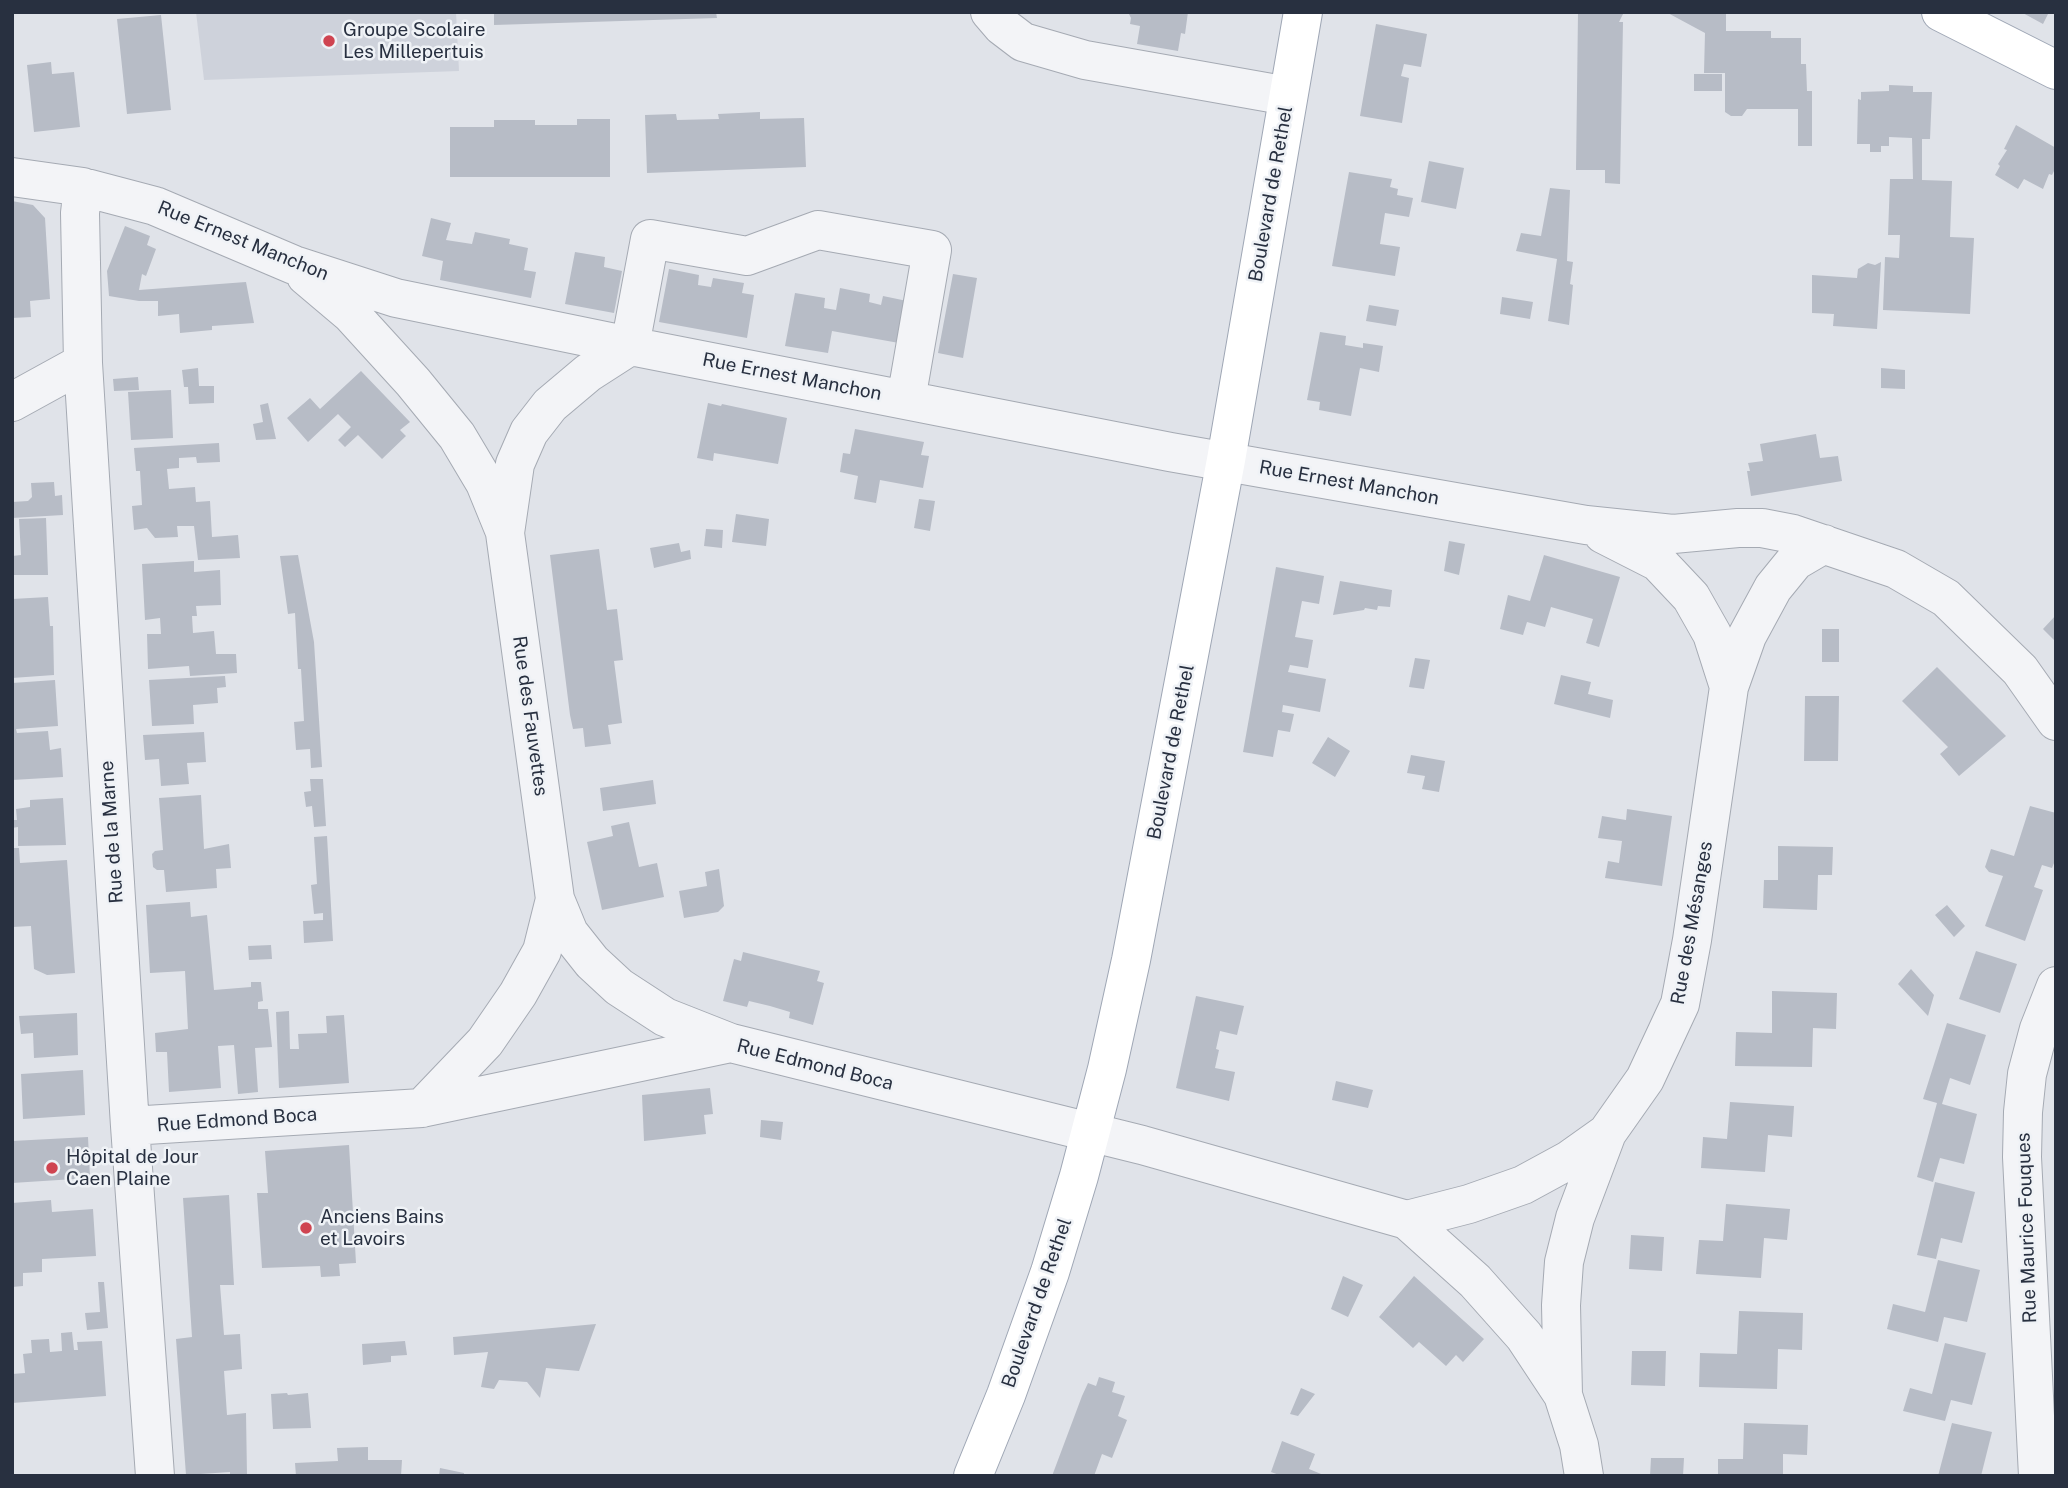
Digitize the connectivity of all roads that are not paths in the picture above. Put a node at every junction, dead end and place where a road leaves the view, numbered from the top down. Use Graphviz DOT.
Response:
graph roads {
  1 [pos="990,12"];
  2 [pos="1303,12"];
  3 [pos="1952,18"];
  4 [pos="2056,70"];
  5 [pos="1288,96"];
  6 [pos="12,177"];
  7 [pos="83,187"];
  8 [pos="294,265"];
  9 [pos="630,346"];
  10 [pos="83,363"];
  11 [pos="906,400"];
  12 [pos="12,402"];
  13 [pos="1226,460"];
  14 [pos="1586,525"];
  15 [pos="505,533"];
  16 [pos="1824,544"];
  17 [pos="1729,687"];
  18 [pos="2056,721"];
  19 [pos="555,899"];
  20 [pos="2056,986"];
  21 [pos="731,1043"];
  22 [pos="422,1108"];
  23 [pos="130,1126"];
  24 [pos="1091,1133"];
  25 [pos="1607,1133"];
  26 [pos="2039,1157"];
  27 [pos="1407,1220"];
  28 [pos="1563,1395"];
  29 [pos="155,1476"];
  30 [pos="973,1476"];
  31 [pos="1584,1476"];
  32 [pos="2038,1476"];
  1 -- 5 [label="street"];
  2 -- 5 [label="main road, Boulevard de Rethel"];
  3 -- 4 [label="main road"];
  5 -- 13 [label="main road, Boulevard de Rethel"];
  6 -- 7 [label="street, Rue Ernest Manchon"];
  7 -- 8 [label="street, Rue Ernest Manchon"];
  7 -- 10 [label="street, Rue de la Marne"];
  8 -- 9 [label="street, Rue Ernest Manchon"];
  8 -- 15 [label="street, Rue des Fauvettes"];
  9 -- 11 [label="street, Rue Ernest Manchon"];
  9 -- 11 [label="street"];
  9 -- 15 [label="street, Rue des Fauvettes"];
  10 -- 12 [label="street"];
  10 -- 23 [label="street, Rue de la Marne"];
  11 -- 13 [label="street, Rue Ernest Manchon"];
  13 -- 14 [label="street, Rue Ernest Manchon"];
  13 -- 24 [label="main road, Boulevard de Rethel"];
  14 -- 16 [label="street, Rue Ernest Manchon"];
  14 -- 17 [label="street, Rue Ernest Manchon"];
  15 -- 19 [label="street, Rue des Fauvettes"];
  16 -- 17 [label="street, Rue des Mésanges"];
  16 -- 18 [label="street, Rue Ernest Manchon"];
  17 -- 25 [label="street, Rue des Mésanges"];
  19 -- 21 [label="street, Rue des Fauvettes"];
  19 -- 22 [label="street, Rue des Fauvettes"];
  20 -- 26 [label="street, Rue Maurice Fouques"];
  21 -- 22 [label="street, Rue Edmond Boca"];
  21 -- 24 [label="street, Rue Edmond Boca"];
  22 -- 23 [label="street, Rue Edmond Boca"];
  23 -- 29 [label="street, Rue de la Marne"];
  24 -- 27 [label="street, Rue Edmond Boca"];
  24 -- 30 [label="main road, Boulevard de Rethel"];
  25 -- 27 [label="street, Rue Edmond Boca"];
  25 -- 28 [label="street, Rue des Mésanges"];
  26 -- 32 [label="street, Rue Maurice Fouques"];
  27 -- 28 [label="street, Rue Edmond Boca"];
  28 -- 31 [label="street, Rue des Mésanges"];
}
